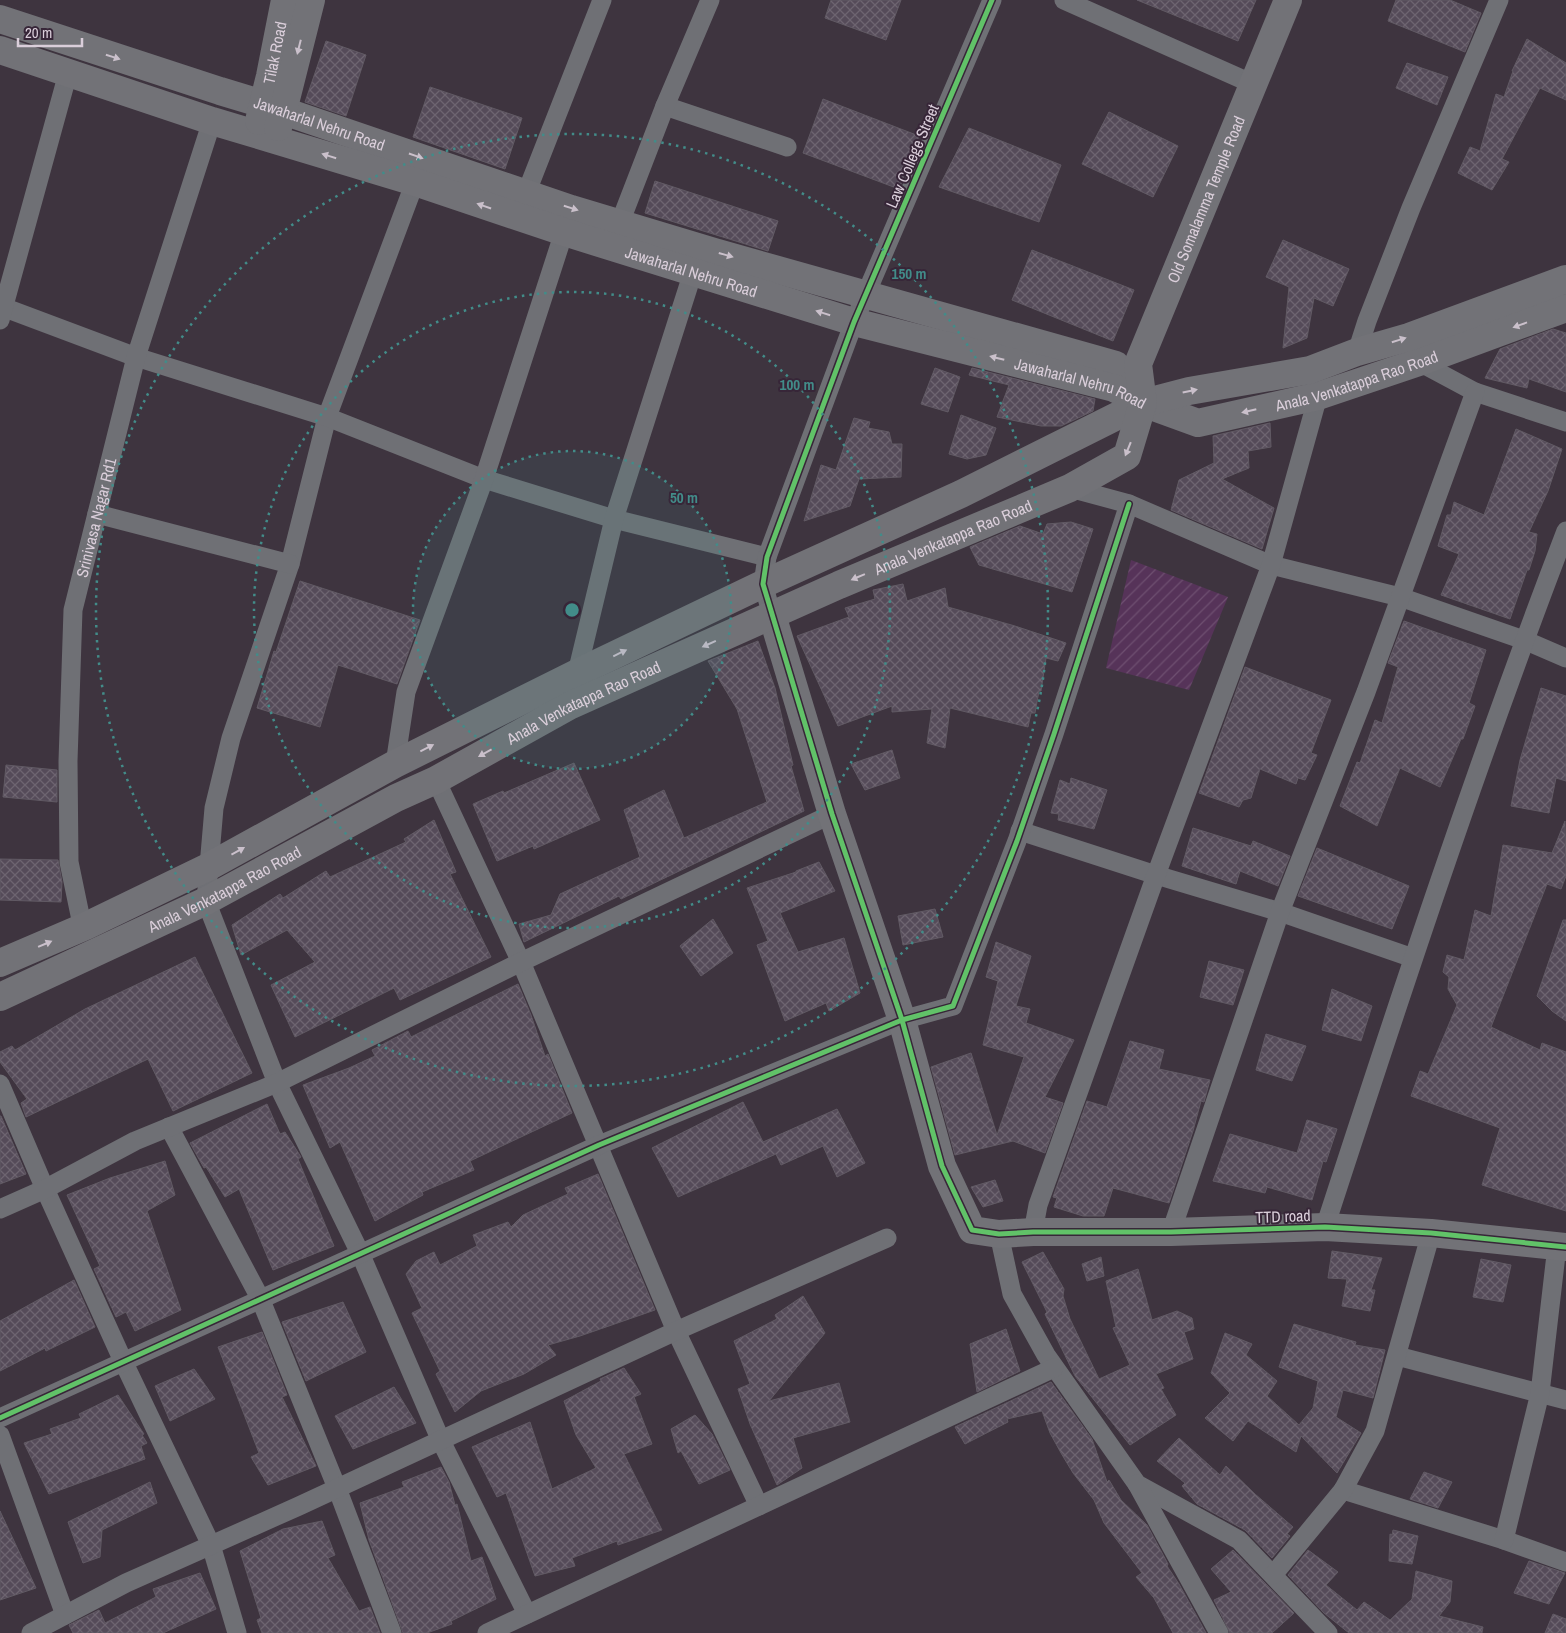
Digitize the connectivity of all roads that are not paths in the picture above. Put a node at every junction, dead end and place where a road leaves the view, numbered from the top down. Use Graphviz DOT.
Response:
graph roads {
  1 [pos="285,0"];
  2 [pos="311,0"];
  3 [pos="602,0"];
  4 [pos="710,0"];
  5 [pos="992,0"];
  6 [pos="1064,0"];
  7 [pos="1288,0"];
  8 [pos="1499,0"];
  9 [pos="0,19"];
  10 [pos="0,50"];
  11 [pos="68,73"];
  12 [pos="1253,84"];
  13 [pos="665,106"];
  14 [pos="273,107"];
  15 [pos="212,121"];
  16 [pos="265,136"];
  17 [pos="786,147"];
  18 [pos="415,182"];
  19 [pos="521,205"];
  20 [pos="564,232"];
  21 [pos="616,235"];
  22 [pos="693,272"];
  23 [pos="1566,279"];
  24 [pos="866,295"];
  25 [pos="1566,308"];
  26 [pos="1,311"];
  27 [pos="854,322"];
  28 [pos="1358,352"];
  29 [pos="136,357"];
  30 [pos="1418,362"];
  31 [pos="1475,392"];
  32 [pos="1318,396"];
  33 [pos="1143,403"];
  34 [pos="327,418"];
  35 [pos="1566,422"];
  36 [pos="484,480"];
  37 [pos="1070,488"];
  38 [pos="1129,504"];
  39 [pos="97,514"];
  40 [pos="614,520"];
  41 [pos="1566,531"];
  42 [pos="767,557"];
  43 [pos="290,564"];
  44 [pos="1271,565"];
  45 [pos="763,584"];
  46 [pos="1400,597"];
  47 [pos="772,615"];
  48 [pos="1524,640"];
  49 [pos="1566,658"];
  50 [pos="577,673"];
  51 [pos="395,764"];
  52 [pos="436,780"];
  53 [pos="832,814"];
  54 [pos="1020,831"];
  55 [pos="208,867"];
  56 [pos="1156,875"];
  57 [pos="206,901"];
  58 [pos="1280,912"];
  59 [pos="86,926"];
  60 [pos="1413,958"];
  61 [pos="521,962"];
  62 [pos="0,963"];
  63 [pos="0,997"];
  64 [pos="902,1020"];
  65 [pos="277,1083"];
  66 [pos="0,1084"];
  67 [pos="169,1127"];
  68 [pos="599,1145"];
  69 [pos="45,1189"];
  70 [pos="0,1209"];
  71 [pos="1325,1227"];
  72 [pos="1033,1232"];
  73 [pos="1171,1232"];
  74 [pos="1432,1233"];
  75 [pos="999,1234"];
  76 [pos="887,1238"];
  77 [pos="1561,1247"];
  78 [pos="360,1253"];
  79 [pos="260,1298"];
  80 [pos="676,1331"];
  81 [pos="1397,1356"];
  82 [pos="123,1362"];
  83 [pos="1054,1368"];
  84 [pos="1540,1393"];
  85 [pos="1566,1400"];
  86 [pos="0,1418"];
  87 [pos="0,1435"];
  88 [pos="441,1441"];
  89 [pos="1137,1484"];
  90 [pos="337,1488"];
  91 [pos="1343,1490"];
  92 [pos="759,1506"];
  93 [pos="1504,1540"];
  94 [pos="211,1545"];
  95 [pos="1566,1562"];
  96 [pos="1272,1575"];
  97 [pos="527,1614"];
  98 [pos="64,1615"];
  99 [pos="230,1631"];
  100 [pos="31,1633"];
  101 [pos="392,1633"];
  102 [pos="487,1633"];
  103 [pos="1219,1633"];
  104 [pos="1328,1633"];
  1 -- 14 [label="main road, Tilak Road"];
  2 -- 14 [label="main road, Tilak Road, one-way"];
  3 -- 19 [label="street"];
  4 -- 13 [label="street"];
  5 -- 24 [label="street, Law College Street"];
  6 -- 12 [label="street"];
  7 -- 12 [label="main road, Old Somalamma Temple Road"];
  8 -- 28 [label="street"];
  9 -- 14 [label="main road, Jawaharlal Nehru Road, one-way"];
  10 -- 11 [label="main road, Jawaharlal Nehru Road"];
  11 -- 15 [label="main road, Jawaharlal Nehru Road"];
  11 -- 26 [label="street"];
  12 -- 33 [label="main road, Old Somalamma Temple Road"];
  13 -- 17 [label="street"];
  13 -- 21 [label="street"];
  14 -- 16 [label="main road"];
  14 -- 19 [label="main road, Jawaharlal Nehru Road, one-way"];
  15 -- 16 [label="main road, Jawaharlal Nehru Road"];
  15 -- 29 [label="street, Srinivasa Nagar Rd1"];
  18 -- 16 [label="main road, Jawaharlal Nehru Road, one-way"];
  19 -- 18 [label="main road, Jawaharlal Nehru Road, one-way"];
  18 -- 34 [label="street"];
  19 -- 20 [label="main road, Jawaharlal Nehru Road"];
  19 -- 21 [label="main road, Jawaharlal Nehru Road, one-way"];
  20 -- 21 [label="main road, Jawaharlal Nehru Road"];
  20 -- 36 [label="street"];
  21 -- 22 [label="main road, Jawaharlal Nehru Road"];
  21 -- 24 [label="main road, Jawaharlal Nehru Road, one-way"];
  27 -- 22 [label="main road, Jawaharlal Nehru Road, one-way"];
  22 -- 40 [label="street"];
  28 -- 23 [label="main road, Anala Venkatappa Rao Road, one-way"];
  24 -- 27 [label="street, Law College Street"];
  24 -- 33 [label="main road, Jawaharlal Nehru Road"];
  25 -- 30 [label="main road, Anala Venkatappa Rao Road, one-way"];
  26 -- 29 [label="street"];
  33 -- 27 [label="main road, Jawaharlal Nehru Road, one-way"];
  27 -- 42 [label="street, Law College Street"];
  33 -- 28 [label="main road, Anala Venkatappa Rao Road, one-way"];
  29 -- 34 [label="street"];
  29 -- 39 [label="street, Srinivasa Nagar Rd1"];
  30 -- 31 [label="street"];
  30 -- 32 [label="main road, Anala Venkatappa Rao Road"];
  31 -- 35 [label="street"];
  31 -- 46 [label="street"];
  32 -- 33 [label="main road, Anala Venkatappa Rao Road, one-way"];
  32 -- 44 [label="street"];
  33 -- 37 [label="main road, Anala Venkatappa Rao Road, one-way"];
  33 -- 45 [label="main road, Anala Venkatappa Rao Road"];
  34 -- 36 [label="street"];
  34 -- 43 [label="street"];
  36 -- 40 [label="street"];
  36 -- 51 [label="street"];
  37 -- 38 [label="street"];
  37 -- 47 [label="main road, Anala Venkatappa Rao Road, one-way"];
  38 -- 44 [label="street"];
  38 -- 54 [label="street"];
  39 -- 43 [label="street"];
  39 -- 59 [label="street, Srinivasa Nagar Rd1"];
  40 -- 42 [label="street"];
  40 -- 50 [label="street"];
  41 -- 48 [label="street"];
  42 -- 45 [label="street, Law College Street"];
  43 -- 55 [label="street"];
  44 -- 46 [label="street"];
  44 -- 56 [label="street"];
  45 -- 47 [label="street"];
  50 -- 45 [label="main road, Anala Venkatappa Rao Road, one-way"];
  46 -- 48 [label="street"];
  46 -- 58 [label="street"];
  47 -- 52 [label="main road, Anala Venkatappa Rao Road, one-way"];
  47 -- 53 [label="main road"];
  48 -- 49 [label="street"];
  48 -- 60 [label="street"];
  51 -- 50 [label="main road, Anala Venkatappa Rao Road, one-way"];
  55 -- 51 [label="main road, Anala Venkatappa Rao Road, one-way"];
  52 -- 57 [label="main road, Anala Venkatappa Rao Road"];
  52 -- 61 [label="street"];
  53 -- 61 [label="street"];
  53 -- 64 [label="main road"];
  54 -- 56 [label="street"];
  54 -- 64 [label="street"];
  55 -- 57 [label="street"];
  55 -- 59 [label="main road, Anala Venkatappa Rao Road"];
  56 -- 58 [label="street"];
  56 -- 72 [label="street"];
  57 -- 63 [label="main road, Anala Venkatappa Rao Road"];
  57 -- 65 [label="street"];
  58 -- 60 [label="street"];
  58 -- 73 [label="street"];
  62 -- 59 [label="main road, Anala Venkatappa Rao Road, one-way"];
  60 -- 71 [label="street"];
  61 -- 65 [label="street"];
  61 -- 68 [label="street"];
  64 -- 68 [label="street"];
  64 -- 75 [label="main road, TTD road"];
  65 -- 67 [label="street"];
  65 -- 78 [label="street"];
  66 -- 69 [label="street"];
  67 -- 69 [label="street"];
  67 -- 79 [label="street"];
  68 -- 78 [label="street"];
  68 -- 80 [label="street"];
  69 -- 70 [label="street"];
  69 -- 82 [label="street"];
  71 -- 73 [label="main road, TTD road"];
  71 -- 74 [label="main road, TTD road"];
  72 -- 73 [label="main road, TTD road"];
  72 -- 75 [label="main road, TTD road"];
  74 -- 77 [label="main road, TTD road"];
  74 -- 81 [label="street"];
  75 -- 83 [label="street"];
  76 -- 80 [label="street"];
  77 -- 84 [label="street"];
  78 -- 79 [label="street"];
  78 -- 88 [label="street"];
  79 -- 82 [label="street"];
  79 -- 90 [label="street"];
  80 -- 88 [label="street"];
  80 -- 92 [label="street"];
  81 -- 84 [label="street"];
  81 -- 91 [label="street"];
  82 -- 86 [label="street"];
  82 -- 94 [label="street"];
  83 -- 89 [label="street"];
  83 -- 92 [label="street"];
  84 -- 85 [label="street"];
  84 -- 93 [label="street"];
  87 -- 98 [label="street"];
  88 -- 90 [label="street"];
  88 -- 97 [label="street"];
  89 -- 96 [label="street"];
  89 -- 103 [label="street"];
  90 -- 94 [label="street"];
  90 -- 101 [label="street"];
  91 -- 93 [label="street"];
  91 -- 96 [label="street"];
  92 -- 97 [label="street"];
  93 -- 95 [label="street"];
  94 -- 98 [label="street"];
  94 -- 99 [label="street"];
  96 -- 104 [label="street"];
  97 -- 102 [label="street"];
  98 -- 100 [label="street"];
}
